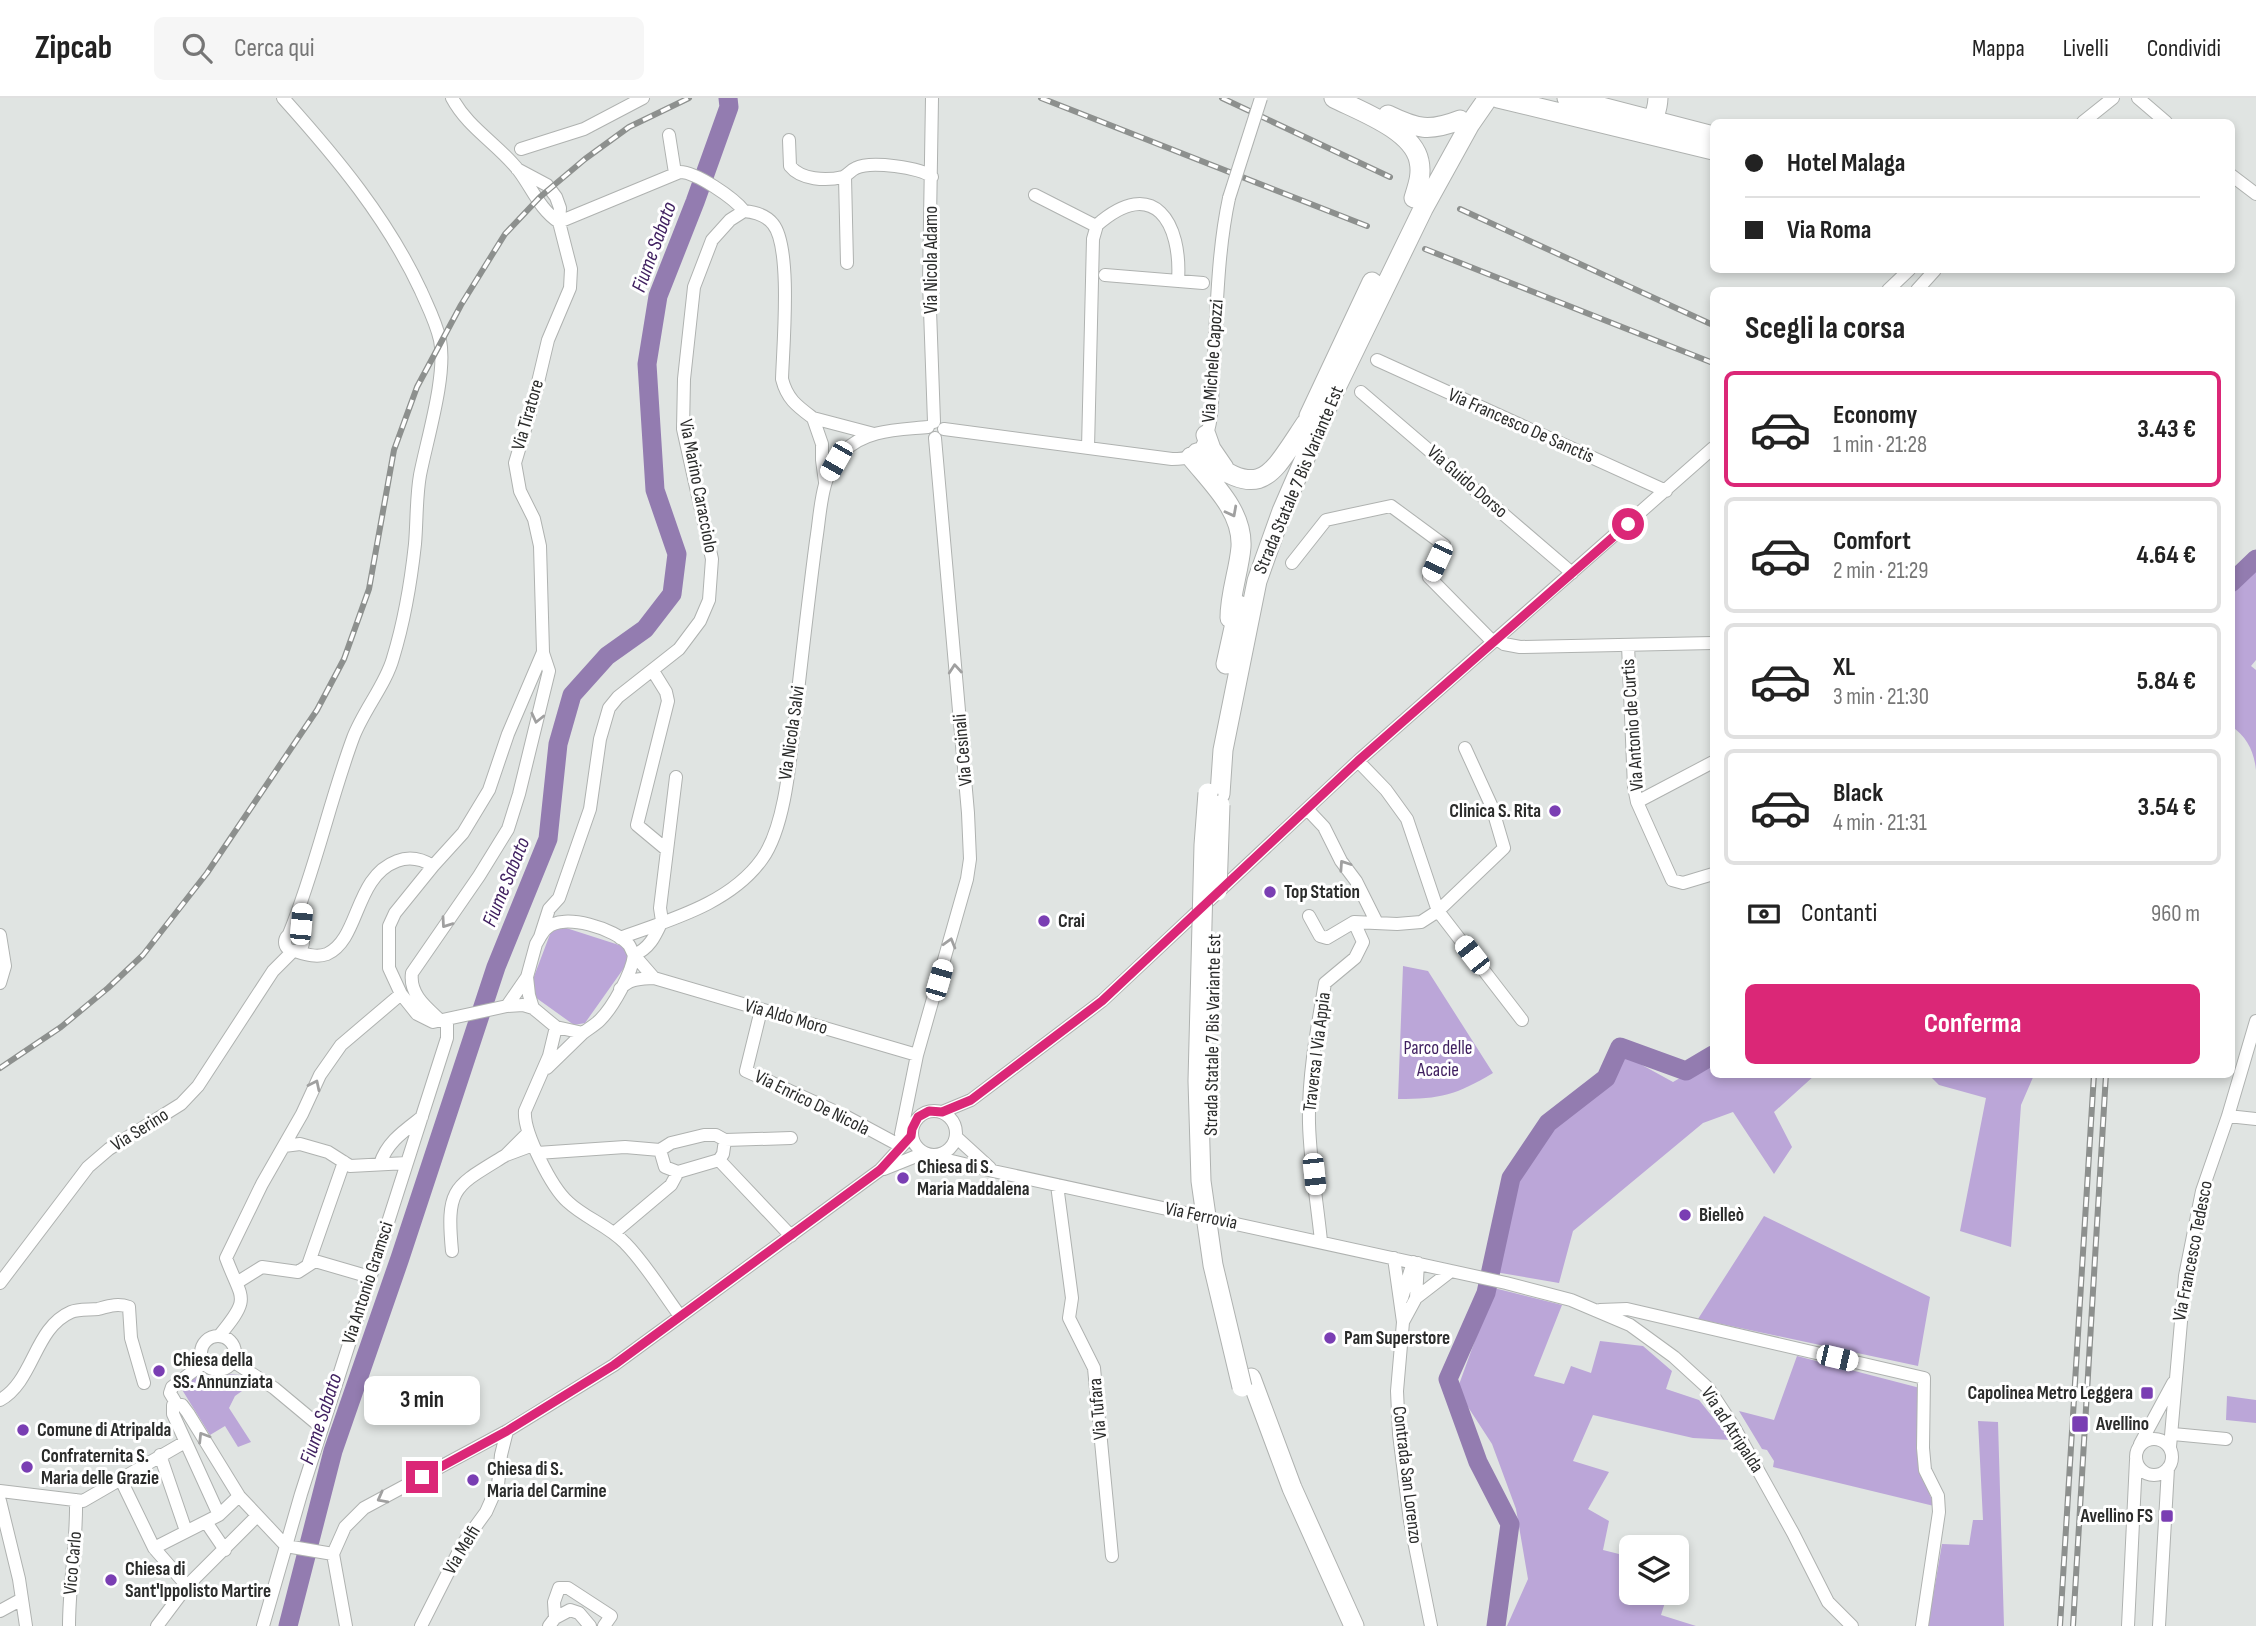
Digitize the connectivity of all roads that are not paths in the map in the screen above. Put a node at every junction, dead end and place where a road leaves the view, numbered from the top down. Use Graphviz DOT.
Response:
graph roads {
  1 [pos="283,98"];
  2 [pos="452,98"];
  3 [pos="643,98"];
  4 [pos="932,98"];
  5 [pos="1261,98"];
  6 [pos="1334,98"];
  7 [pos="1353,98"];
  8 [pos="1474,98"];
  9 [pos="1488,98"];
  10 [pos="1499,98"];
  11 [pos="1610,98"];
  12 [pos="1658,98"];
  13 [pos="1667,98"];
  14 [pos="2113,98"];
  15 [pos="2138,98"];
  16 [pos="1574,100"];
  17 [pos="1522,104"];
  18 [pos="1651,119"];
  19 [pos="2087,119"];
  20 [pos="2162,119"];
  21 [pos="1465,122"];
  22 [pos="1705,134"];
  23 [pos="669,135"];
  24 [pos="789,140"];
  25 [pos="521,149"];
  26 [pos="1710,149"];
  27 [pos="517,169"];
  28 [pos="675,173"];
  29 [pos="845,177"];
  30 [pos="932,177"];
  31 [pos="2235,178"];
  32 [pos="2256,194"];
  33 [pos="1035,195"];
  34 [pos="1414,198"];
  35 [pos="557,199"];
  36 [pos="590,209"];
  37 [pos="744,211"];
  38 [pos="559,222"];
  39 [pos="1097,226"];
  40 [pos="847,263"];
  41 [pos="1906,273"];
  42 [pos="1931,273"];
  43 [pos="1105,275"];
  44 [pos="1178,281"];
  45 [pos="1203,284"];
  46 [pos="1891,287"];
  47 [pos="1920,287"];
  48 [pos="1377,360"];
  49 [pos="1362,392"];
  50 [pos="813,418"];
  51 [pos="1306,423"];
  52 [pos="935,429"];
  53 [pos="874,434"];
  54 [pos="1206,435"];
  55 [pos="1088,448"];
  56 [pos="822,451"];
  57 [pos="1710,451"];
  58 [pos="1194,455"];
  59 [pos="836,461"];
  60 [pos="1229,474"];
  61 [pos="825,484"];
  62 [pos="1665,491"];
  63 [pos="1292,563"];
  64 [pos="1572,573"];
  65 [pos="1231,636"];
  66 [pos="1495,640"];
  67 [pos="1710,643"];
  68 [pos="1628,645"];
  69 [pos="543,652"];
  70 [pos="653,671"];
  71 [pos="1465,748"];
  72 [pos="1358,761"];
  73 [pos="1710,764"];
  74 [pos="676,776"];
  75 [pos="1214,794"];
  76 [pos="1637,802"];
  77 [pos="1307,809"];
  78 [pos="667,850"];
  79 [pos="433,866"];
  80 [pos="1710,875"];
  81 [pos="559,898"];
  82 [pos="1438,911"];
  83 [pos="1309,916"];
  84 [pos="566,920"];
  85 [pos="662,921"];
  86 [pos="1354,922"];
  87 [pos="1377,923"];
  88 [pos="0,935"];
  89 [pos="540,937"];
  90 [pos="620,938"];
  91 [pos="294,942"];
  92 [pos="652,942"];
  93 [pos="634,955"];
  94 [pos="527,977"];
  95 [pos="654,978"];
  96 [pos="0,984"];
  97 [pos="619,990"];
  98 [pos="401,994"];
  99 [pos="507,1006"];
  100 [pos="533,1008"];
  101 [pos="761,1010"];
  102 [pos="443,1020"];
  103 [pos="1522,1020"];
  104 [pos="2256,1021"];
  105 [pos="556,1027"];
  106 [pos="583,1034"];
  107 [pos="917,1055"];
  108 [pos="540,1075"];
  109 [pos="909,1087"];
  110 [pos="971,1100"];
  111 [pos="942,1112"];
  112 [pos="923,1113"];
  113 [pos="2228,1116"];
  114 [pos="422,1117"];
  115 [pos="2256,1119"];
  116 [pos="907,1132"];
  117 [pos="956,1133"];
  118 [pos="791,1138"];
  119 [pos="725,1140"];
  120 [pos="533,1144"];
  121 [pos="284,1146"];
  122 [pos="660,1150"];
  123 [pos="895,1151"];
  124 [pos="927,1154"];
  125 [pos="719,1160"];
  126 [pos="344,1162"];
  127 [pos="407,1163"];
  128 [pos="380,1164"];
  129 [pos="880,1170"];
  130 [pos="993,1171"];
  131 [pos="678,1172"];
  132 [pos="1057,1185"];
  133 [pos="614,1233"];
  134 [pos="790,1236"];
  135 [pos="1321,1241"];
  136 [pos="452,1251"];
  137 [pos="1394,1258"];
  138 [pos="1416,1263"];
  139 [pos="308,1265"];
  140 [pos="1451,1271"];
  141 [pos="1471,1275"];
  142 [pos="370,1277"];
  143 [pos="237,1282"];
  144 [pos="0,1283"];
  145 [pos="1416,1298"];
  146 [pos="1400,1305"];
  147 [pos="1593,1310"];
  148 [pos="680,1316"];
  149 [pos="1403,1322"];
  150 [pos="219,1336"];
  151 [pos="234,1362"];
  152 [pos="204,1363"];
  153 [pos="2176,1377"];
  154 [pos="1246,1382"];
  155 [pos="144,1383"];
  156 [pos="0,1400"];
  157 [pos="176,1403"];
  158 [pos="322,1428"];
  159 [pos="507,1431"];
  160 [pos="2173,1434"];
  161 [pos="2226,1439"];
  162 [pos="186,1442"];
  163 [pos="2170,1447"];
  164 [pos="2137,1453"];
  165 [pos="160,1455"];
  166 [pos="2158,1472"];
  167 [pos="121,1480"];
  168 [pos="0,1491"];
  169 [pos="2134,1491"];
  170 [pos="239,1496"];
  171 [pos="76,1500"];
  172 [pos="0,1501"];
  173 [pos="219,1515"];
  174 [pos="257,1516"];
  175 [pos="206,1522"];
  176 [pos="186,1531"];
  177 [pos="154,1548"];
  178 [pos="288,1548"];
  179 [pos="225,1550"];
  180 [pos="333,1554"];
  181 [pos="1112,1556"];
  182 [pos="187,1587"];
  183 [pos="22,1599"];
  184 [pos="0,1611"];
  185 [pos="552,1622"];
  186 [pos="26,1626"];
  187 [pos="69,1626"];
  188 [pos="157,1626"];
  189 [pos="263,1626"];
  190 [pos="346,1626"];
  191 [pos="421,1626"];
  192 [pos="590,1626"];
  193 [pos="604,1626"];
  194 [pos="1340,1626"];
  195 [pos="1354,1626"];
  196 [pos="1431,1626"];
  197 [pos="1852,1626"];
  198 [pos="1922,1626"];
  199 [pos="2128,1626"];
  200 [pos="2159,1626"];
  1 -- 91 [label="street, Via Serino"];
  2 -- 27 [label="street, Via Tiratore"];
  3 -- 25 [label="street"];
  4 -- 30 [label="street, Via Nicola Adamo"];
  5 -- 54 [label="street, Via Michele Capozzi, bridge"];
  6 -- 34 [label="highway"];
  7 -- 21 [label="highway"];
  8 -- 21 [label="highway, Strada Statale 7 Bis Variante Est"];
  9 -- 21 [label="highway, Strada Statale 7 Bis Variante Est"];
  10 -- 17 [label="highway"];
  11 -- 16 [label="highway"];
  12 -- 18 [label="highway"];
  13 -- 22 [label="highway"];
  14 -- 19 [label="street"];
  15 -- 20 [label="street"];
  16 -- 18 [label="highway"];
  17 -- 18 [label="highway"];
  17 -- 26 [label="highway"];
  18 -- 22 [label="highway"];
  21 -- 34 [label="highway, Strada Statale 7 Bis Variante Est"];
  21 -- 75 [label="highway, Strada Statale 7 Bis Variante Est"];
  23 -- 28 [label="street"];
  24 -- 29 [label="street"];
  27 -- 35 [label="street, Via Tiratore"];
  27 -- 38 [label="street, Via Tiratore"];
  28 -- 36 [label="street"];
  28 -- 37 [label="street"];
  29 -- 30 [label="street"];
  29 -- 40 [label="street"];
  30 -- 52 [label="street, Via Nicola Adamo"];
  31 -- 32 [label="street"];
  33 -- 39 [label="street"];
  34 -- 51 [label="highway, Strada Statale 7 Bis Variante Est"];
  35 -- 36 [label="street"];
  35 -- 38 [label="street, Via Tiratore"];
  36 -- 38 [label="street"];
  37 -- 50 [label="street"];
  37 -- 70 [label="street, Via Marino Caracciolo"];
  38 -- 69 [label="street, Via Tiratore"];
  39 -- 44 [label="street"];
  39 -- 55 [label="street"];
  41 -- 46 [label="street"];
  42 -- 47 [label="street"];
  43 -- 44 [label="street"];
  44 -- 45 [label="street"];
  48 -- 62 [label="street, Via Francesco De Sanctis"];
  49 -- 64 [label="street, Via Guido Dorso"];
  50 -- 53 [label="street"];
  50 -- 56 [label="street"];
  51 -- 60 [label="highway"];
  51 -- 65 [label="highway, Strada Statale 7 Bis Variante Est"];
  52 -- 53 [label="street"];
  52 -- 55 [label="street"];
  107 -- 52 [label="street, Via Cesinali, one-way"];
  53 -- 59 [label="street"];
  54 -- 58 [label="street, Via Michele Capozzi"];
  54 -- 60 [label="highway"];
  55 -- 58 [label="street"];
  56 -- 59 [label="street"];
  56 -- 61 [label="street"];
  57 -- 62 [label="street"];
  58 -- 60 [label="highway"];
  58 -- 65 [label="highway, one-way"];
  59 -- 61 [label="street"];
  61 -- 85 [label="street, Via Nicola Salvi"];
  62 -- 64 [label="street"];
  63 -- 66 [label="street"];
  64 -- 66 [label="street"];
  65 -- 75 [label="highway, Strada Statale 7 Bis Variante Est"];
  66 -- 68 [label="street"];
  66 -- 72 [label="street"];
  67 -- 68 [label="street"];
  68 -- 76 [label="street, Via Antonio de Curtis"];
  69 -- 79 [label="street, Via Tiratore"];
  69 -- 102 [label="street, Via Tiratore, one-way"];
  70 -- 78 [label="street"];
  70 -- 81 [label="street, Via Marino Caracciolo"];
  71 -- 82 [label="street"];
  72 -- 77 [label="street"];
  72 -- 82 [label="street"];
  73 -- 76 [label="street"];
  74 -- 78 [label="street"];
  75 -- 154 [label="highway, Strada Statale 7 Bis Variante Est, bridge"];
  76 -- 80 [label="street, Via Antonio de Curtis"];
  87 -- 77 [label="street, one-way"];
  77 -- 110 [label="street"];
  78 -- 85 [label="street"];
  79 -- 91 [label="street"];
  79 -- 98 [label="street, Via Tiratore"];
  81 -- 84 [label="street"];
  81 -- 89 [label="street, Via Marino Caracciolo"];
  82 -- 87 [label="street"];
  82 -- 103 [label="street"];
  83 -- 86 [label="street"];
  84 -- 89 [label="street"];
  84 -- 90 [label="street"];
  85 -- 90 [label="street, Via Nicola Salvi"];
  85 -- 92 [label="street"];
  86 -- 87 [label="street"];
  86 -- 135 [label="street, Traversa I Via Appia"];
  88 -- 96 [label="street"];
  89 -- 94 [label="street"];
  90 -- 93 [label="street"];
  91 -- 144 [label="street, Via Serino"];
  92 -- 93 [label="street"];
  92 -- 95 [label="street"];
  93 -- 95 [label="street"];
  93 -- 97 [label="street"];
  94 -- 99 [label="street"];
  94 -- 100 [label="street"];
  95 -- 97 [label="street"];
  95 -- 101 [label="street, Via Aldo Moro"];
  97 -- 106 [label="street"];
  98 -- 102 [label="street"];
  121 -- 98 [label="street, one-way"];
  99 -- 100 [label="street"];
  99 -- 102 [label="street"];
  100 -- 105 [label="street"];
  101 -- 107 [label="street, Via Aldo Moro"];
  101 -- 123 [label="street, Via Enrico De Nicola"];
  102 -- 114 [label="street, Via Antonio Gramsci"];
  104 -- 113 [label="street, Via Francesco Tedesco"];
  105 -- 106 [label="street"];
  105 -- 108 [label="street"];
  106 -- 108 [label="street"];
  107 -- 109 [label="street, Via Cesinali"];
  108 -- 120 [label="street"];
  109 -- 112 [label="street"];
  109 -- 116 [label="street, Via Cesinali"];
  110 -- 111 [label="street"];
  110 -- 117 [label="street"];
  111 -- 112 [label="street"];
  111 -- 117 [label="street"];
  112 -- 116 [label="street"];
  113 -- 115 [label="street"];
  113 -- 153 [label="street, Via Francesco Tedesco"];
  114 -- 127 [label="street, Via Antonio Gramsci"];
  114 -- 128 [label="street"];
  116 -- 123 [label="street"];
  116 -- 124 [label="street"];
  117 -- 124 [label="street"];
  117 -- 130 [label="street"];
  118 -- 119 [label="street"];
  119 -- 122 [label="street"];
  119 -- 125 [label="street"];
  120 -- 122 [label="street"];
  120 -- 133 [label="street"];
  120 -- 136 [label="street"];
  121 -- 126 [label="street"];
  121 -- 143 [label="street"];
  122 -- 131 [label="street"];
  123 -- 129 [label="street"];
  124 -- 129 [label="street"];
  124 -- 130 [label="street, Via Ferrovia"];
  125 -- 131 [label="street"];
  125 -- 134 [label="street"];
  126 -- 128 [label="street"];
  126 -- 139 [label="street"];
  127 -- 128 [label="street"];
  127 -- 142 [label="street, Via Antonio Gramsci"];
  129 -- 134 [label="street"];
  130 -- 132 [label="street, Via Ferrovia"];
  131 -- 133 [label="street"];
  132 -- 135 [label="street, Via Ferrovia"];
  132 -- 181 [label="street, Via Tufara"];
  133 -- 148 [label="street"];
  134 -- 148 [label="street"];
  135 -- 137 [label="street, Via Ferrovia"];
  137 -- 138 [label="street, Via Ferrovia"];
  137 -- 146 [label="street, Contrada San Lorenzo"];
  138 -- 140 [label="street, Via Ferrovia"];
  138 -- 145 [label="street, Contrada San Lorenzo"];
  138 -- 146 [label="street, Contrada San Lorenzo"];
  139 -- 142 [label="street"];
  139 -- 143 [label="street"];
  140 -- 141 [label="street, Via Ferrovia"];
  140 -- 145 [label="street, Contrada San Lorenzo"];
  141 -- 147 [label="street, Via ad Atripalda"];
  142 -- 158 [label="street, Via Antonio Gramsci"];
  143 -- 150 [label="street"];
  145 -- 149 [label="street, Contrada San Lorenzo"];
  146 -- 149 [label="street, Contrada San Lorenzo"];
  147 -- 197 [label="street, Via ad Atripalda"];
  147 -- 198 [label="street"];
  148 -- 159 [label="street"];
  149 -- 196 [label="street, Contrada San Lorenzo"];
  150 -- 151 [label="street"];
  150 -- 152 [label="street"];
  151 -- 152 [label="street"];
  151 -- 158 [label="street"];
  152 -- 157 [label="street"];
  153 -- 160 [label="street, Via Francesco Tedesco"];
  153 -- 164 [label="street"];
  154 -- 194 [label="highway, Strada Statale 7 Bis Variante Est"];
  154 -- 195 [label="highway, Strada Statale 7 Bis Variante Est"];
  155 -- 156 [label="street"];
  157 -- 162 [label="street"];
  170 -- 157 [label="street, one-way"];
  158 -- 178 [label="street, Via Antonio Gramsci"];
  159 -- 180 [label="street, one-way"];
  159 -- 191 [label="street, Via Melfi"];
  160 -- 161 [label="street"];
  160 -- 163 [label="street, Via Francesco Tedesco"];
  162 -- 165 [label="street"];
  162 -- 173 [label="street"];
  163 -- 164 [label="street"];
  163 -- 166 [label="street"];
  164 -- 166 [label="street"];
  164 -- 169 [label="street"];
  165 -- 167 [label="street"];
  165 -- 176 [label="street"];
  166 -- 169 [label="street"];
  166 -- 200 [label="street"];
  167 -- 171 [label="street"];
  167 -- 177 [label="street"];
  168 -- 171 [label="street"];
  169 -- 199 [label="street"];
  170 -- 173 [label="street"];
  170 -- 174 [label="street"];
  171 -- 187 [label="street, Vico Carlo"];
  172 -- 183 [label="street"];
  173 -- 175 [label="street"];
  174 -- 178 [label="street"];
  174 -- 179 [label="street"];
  175 -- 176 [label="street"];
  175 -- 179 [label="street"];
  176 -- 177 [label="street"];
  177 -- 182 [label="street"];
  178 -- 180 [label="street"];
  178 -- 189 [label="street, Via Antonio Gramsci"];
  179 -- 182 [label="street"];
  180 -- 190 [label="street"];
  182 -- 188 [label="street"];
  183 -- 184 [label="street"];
  183 -- 186 [label="street"];
  185 -- 192 [label="street"];
  185 -- 193 [label="street"];
}
